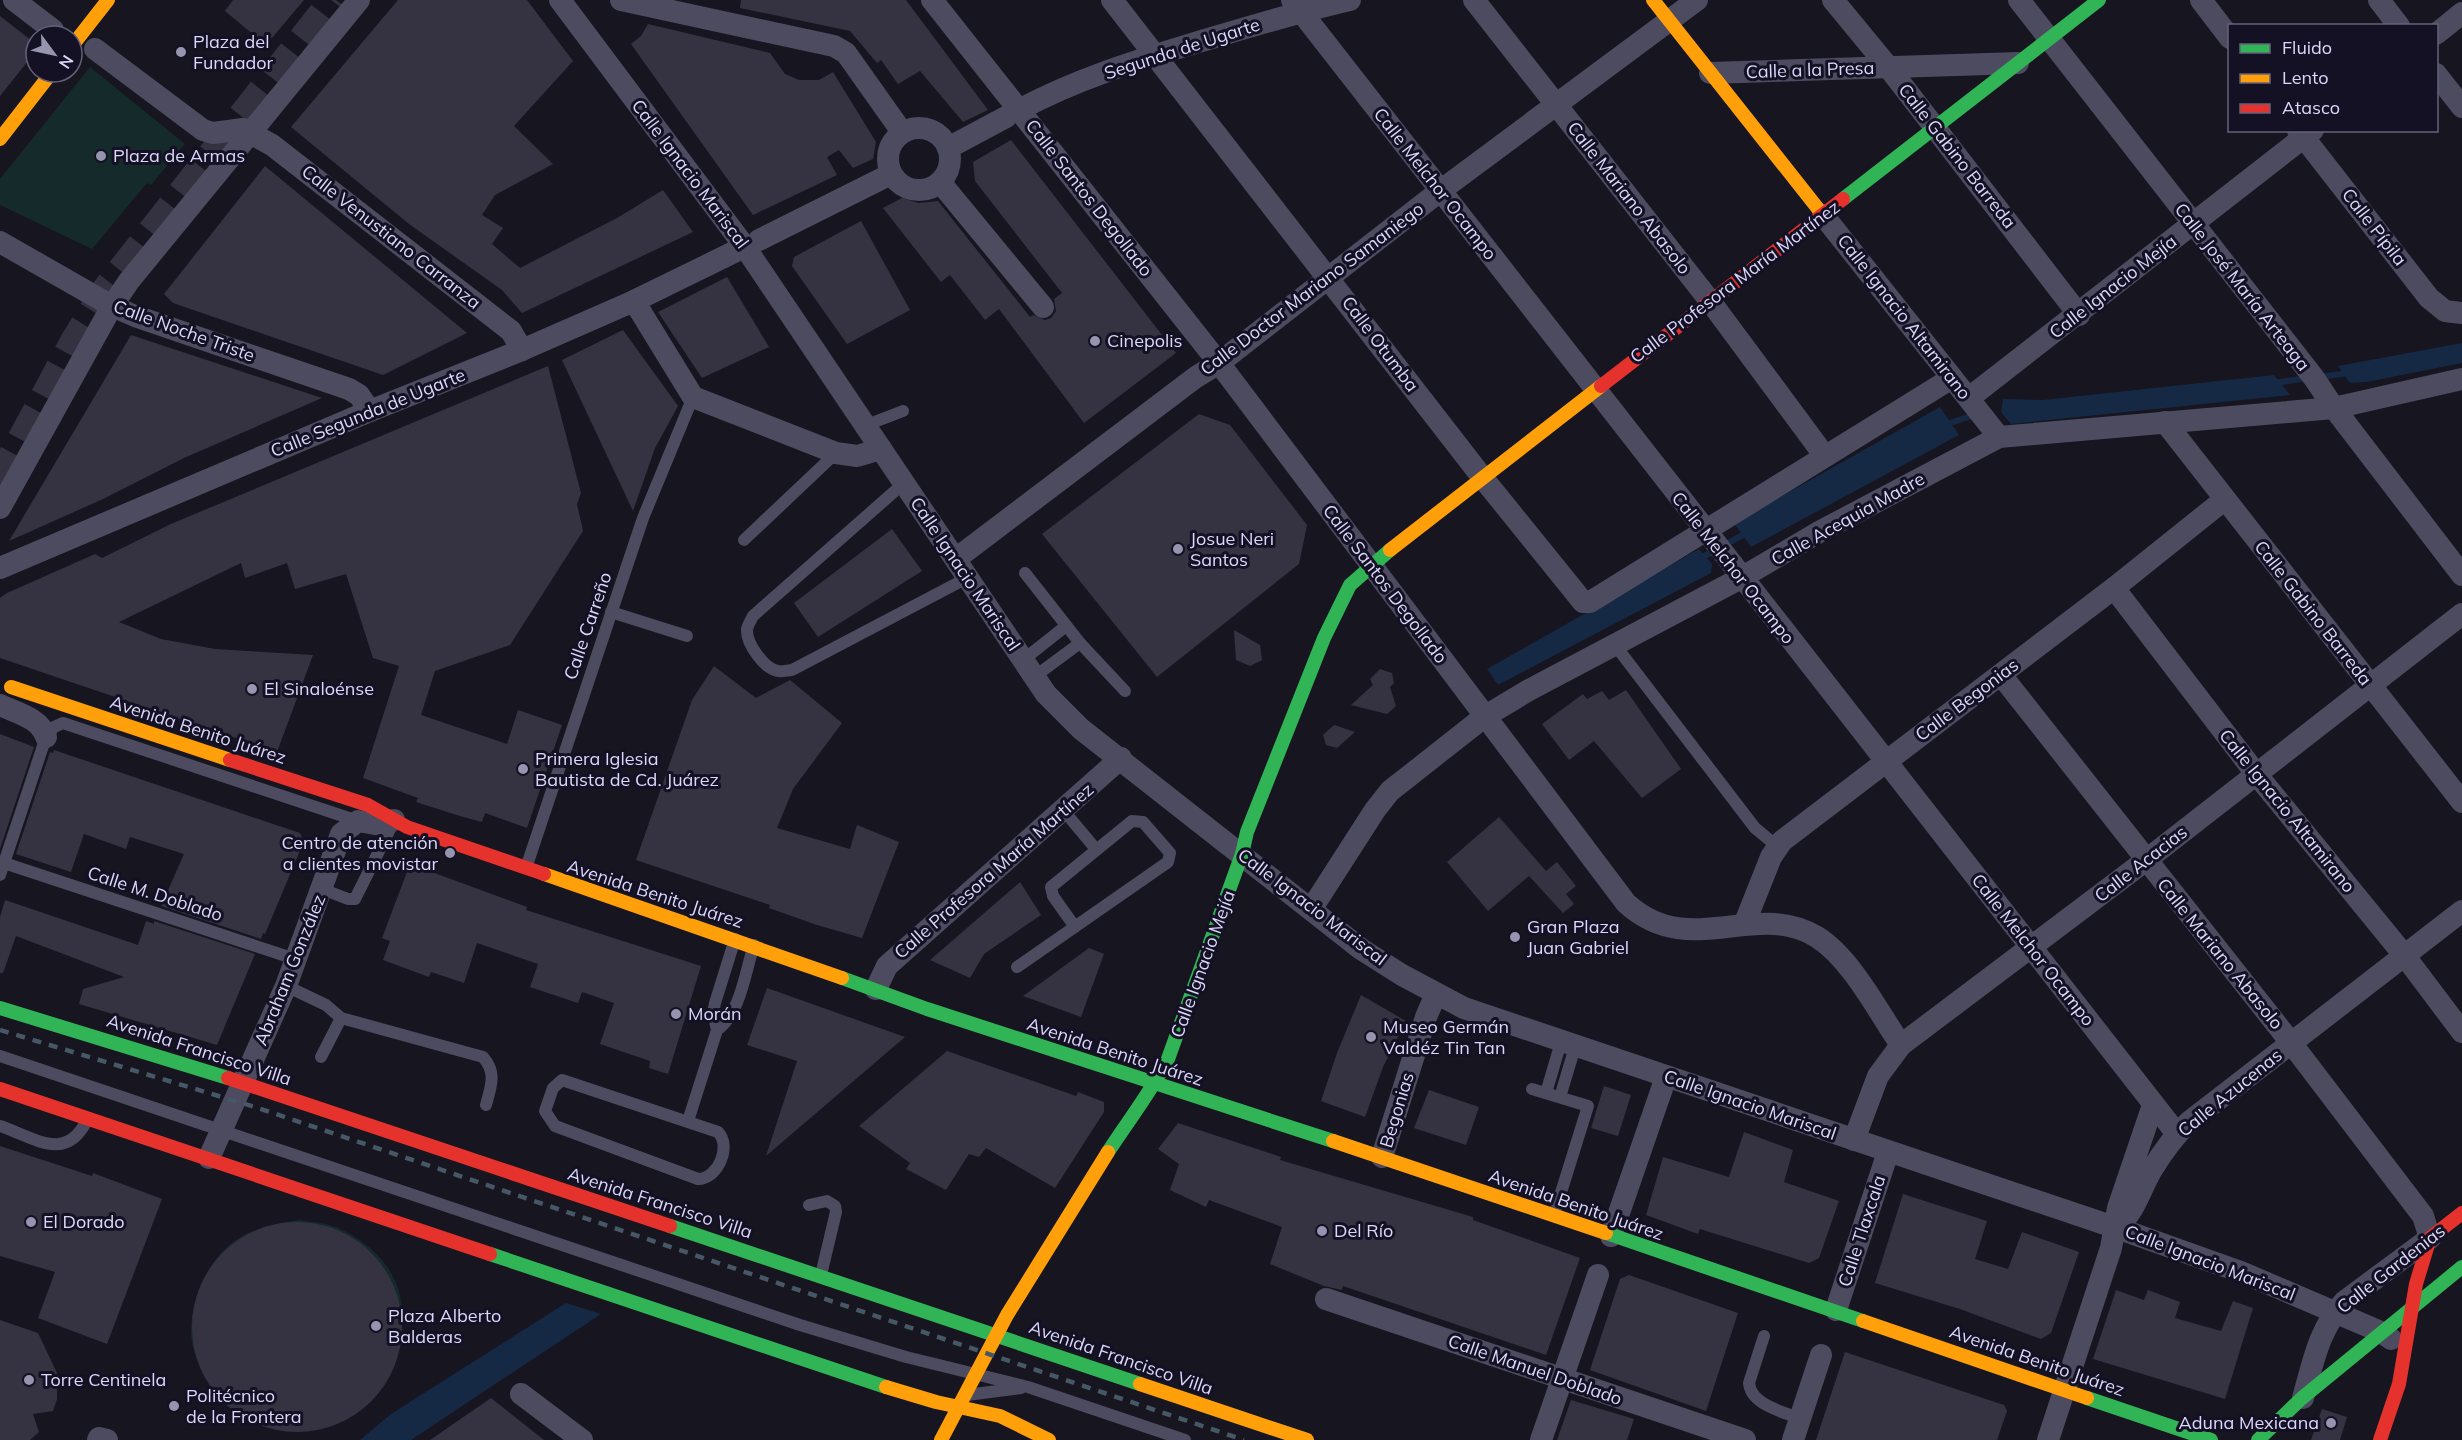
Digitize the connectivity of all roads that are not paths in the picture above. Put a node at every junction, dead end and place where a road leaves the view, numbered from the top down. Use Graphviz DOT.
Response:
graph roads {
  1 [pos="14,0"];
  2 [pos="108,0"];
  3 [pos="358,0"];
  4 [pos="560,0"];
  5 [pos="621,0"];
  6 [pos="1112,0"];
  7 [pos="1350,0"];
  8 [pos="1474,0"];
  9 [pos="1653,0"];
  10 [pos="1697,0"];
  11 [pos="1833,0"];
  12 [pos="2019,0"];
  13 [pos="2099,0"];
  14 [pos="2201,0"];
  15 [pos="2379,0"];
  16 [pos="939,3"];
  17 [pos="1297,6"];
  18 [pos="2462,13"];
  19 [pos="1668,20"];
  20 [pos="45,24"];
  21 [pos="2397,24"];
  22 [pos="84,31"];
  23 [pos="2438,32"];
  24 [pos="2228,37"];
  25 [pos="2050,39"];
  26 [pos="95,49"];
  27 [pos="1156,55"];
  28 [pos="2018,63"];
  29 [pos="1889,68"];
  30 [pos="1710,73"];
  31 [pos="2438,77"];
  32 [pos="43,84"];
  33 [pos="1555,105"];
  34 [pos="2462,107"];
  35 [pos="1013,113"];
  36 [pos="1935,128"];
  37 [pos="252,132"];
  38 [pos="902,132"];
  39 [pos="2305,133"];
  40 [pos="0,139"];
  41 [pos="948,148"];
  42 [pos="891,174"];
  43 [pos="940,182"];
  44 [pos="1440,191"];
  45 [pos="1823,215"];
  46 [pos="2192,224"];
  47 [pos="759,240"];
  48 [pos="0,242"];
  49 [pos="734,252"];
  50 [pos="1329,278"];
  51 [pos="634,301"];
  52 [pos="1710,301"];
  53 [pos="112,306"];
  54 [pos="1043,307"];
  55 [pos="2459,314"];
  56 [pos="2079,315"];
  57 [pos="522,350"];
  58 [pos="1219,363"];
  59 [pos="1952,378"];
  60 [pos="2462,379"];
  61 [pos="1594,390"];
  62 [pos="693,397"];
  63 [pos="1972,402"];
  64 [pos="2334,408"];
  65 [pos="370,411"];
  66 [pos="903,411"];
  67 [pos="2165,422"];
  68 [pos="864,426"];
  69 [pos="1995,432"];
  70 [pos="881,448"];
  71 [pos="836,453"];
  72 [pos="1824,455"];
  73 [pos="1482,477"];
  74 [pos="904,483"];
  75 [pos="2224,500"];
  76 [pos="0,508"];
  77 [pos="1707,534"];
  78 [pos="744,540"];
  79 [pos="1371,564"];
  80 [pos="0,568"];
  81 [pos="963,568"];
  82 [pos="1737,572"];
  83 [pos="1026,573"];
  84 [pos="2462,575"];
  85 [pos="2114,588"];
  86 [pos="611,612"];
  87 [pos="2462,614"];
  88 [pos="1066,626"];
  89 [pos="687,636"];
  90 [pos="1080,643"];
  91 [pos="1616,645"];
  92 [pos="1028,669"];
  93 [pos="2001,675"];
  94 [pos="2369,685"];
  95 [pos="1125,691"];
  96 [pos="6,696"];
  97 [pos="1484,717"];
  98 [pos="46,737"];
  99 [pos="1120,758"];
  100 [pos="1885,763"];
  101 [pos="2257,775"];
  102 [pos="2462,802"];
  103 [pos="1064,811"];
  104 [pos="394,820"];
  105 [pos="358,821"];
  106 [pos="1777,846"];
  107 [pos="1095,848"];
  108 [pos="1242,854"];
  109 [pos="2145,861"];
  110 [pos="2,869"];
  111 [pos="525,869"];
  112 [pos="322,889"];
  113 [pos="1312,909"];
  114 [pos="2462,911"];
  115 [pos="1744,925"];
  116 [pos="1075,927"];
  117 [pos="735,939"];
  118 [pos="754,945"];
  119 [pos="2032,948"];
  120 [pos="2404,955"];
  121 [pos="295,958"];
  122 [pos="1017,967"];
  123 [pos="286,986"];
  124 [pos="876,989"];
  125 [pos="1436,994"];
  126 [pos="0,1008"];
  127 [pos="341,1018"];
  128 [pos="717,1030"];
  129 [pos="2462,1032"];
  130 [pos="1568,1044"];
  131 [pos="2292,1044"];
  132 [pos="1901,1046"];
  133 [pos="0,1056"];
  134 [pos="321,1057"];
  135 [pos="0,1076"];
  136 [pos="1666,1077"];
  137 [pos="244,1083"];
  138 [pos="1155,1084"];
  139 [pos="0,1089"];
  140 [pos="1532,1089"];
  141 [pos="1546,1093"];
  142 [pos="1560,1097"];
  143 [pos="486,1105"];
  144 [pos="2152,1106"];
  145 [pos="88,1119"];
  146 [pos="688,1121"];
  147 [pos="0,1126"];
  148 [pos="2177,1134"];
  149 [pos="1854,1140"];
  150 [pos="215,1145"];
  151 [pos="1888,1152"];
  152 [pos="1382,1157"];
  153 [pos="809,1205"];
  154 [pos="2462,1213"];
  155 [pos="1553,1216"];
  156 [pos="2116,1228"];
  157 [pos="1611,1236"];
  158 [pos="2430,1239"];
  159 [pos="2462,1267"];
  160 [pos="1598,1275"];
  161 [pos="821,1276"];
  162 [pos="1326,1299"];
  163 [pos="2412,1305"];
  164 [pos="1836,1310"];
  165 [pos="2334,1313"];
  166 [pos="2381,1332"];
  167 [pos="997,1335"];
  168 [pos="1764,1336"];
  169 [pos="2406,1353"];
  170 [pos="1821,1355"];
  171 [pos="976,1374"];
  172 [pos="1562,1379"];
  173 [pos="1028,1387"];
  174 [pos="2065,1389"];
  175 [pos="520,1394"];
  176 [pos="2302,1398"];
  177 [pos="961,1401"];
  178 [pos="1796,1429"];
  179 [pos="582,1440"];
  180 [pos="941,1440"];
  181 [pos="1049,1440"];
  182 [pos="1185,1440"];
  183 [pos="1307,1440"];
  184 [pos="1541,1440"];
  185 [pos="1745,1440"];
  186 [pos="2048,1440"];
  187 [pos="2211,1440"];
  188 [pos="2258,1440"];
  189 [pos="2380,1440"];
  1 -- 20 [label="street"];
  2 -- 22 [label="main road"];
  3 -- 37 [label="street"];
  4 -- 68 [label="street, Calle Ignacio Mariscal"];
  5 -- 38 [label="street"];
  6 -- 27 [label="street, Calle Otumba"];
  7 -- 17 [label="street, Segunda de Ugarte"];
  8 -- 33 [label="street, Calle Mariano Abasolo"];
  9 -- 19 [label="main road, Calle Ignacio Altamirano"];
  10 -- 19 [label="street, Calle Doctor Mariano Samaniego"];
  11 -- 29 [label="street, Calle Gabino Barreda"];
  12 -- 25 [label="street, Calle José María Arteaga"];
  13 -- 25 [label="main road, Calle Profesora María Martínez"];
  14 -- 24 [label="street"];
  15 -- 21 [label="street"];
  16 -- 35 [label="street, Calle Santos Degollado"];
  17 -- 27 [label="street, Segunda de Ugarte"];
  17 -- 44 [label="street, Calle Melchor Ocampo"];
  18 -- 23 [label="street"];
  19 -- 30 [label="main road, Calle Ignacio Altamirano"];
  19 -- 33 [label="street, Calle Doctor Mariano Samaniego"];
  25 -- 28 [label="main road, Calle Profesora María Martínez"];
  25 -- 46 [label="street, Calle José María Arteaga"];
  26 -- 37 [label="street"];
  27 -- 35 [label="street, Segunda de Ugarte"];
  27 -- 50 [label="street, Calle Otumba"];
  28 -- 29 [label="street, Calle a la Presa"];
  28 -- 36 [label="main road, Calle Profesora María Martínez"];
  29 -- 30 [label="street, Calle a la Presa"];
  29 -- 36 [label="street, Calle Gabino Barreda"];
  30 -- 45 [label="main road, Calle Ignacio Altamirano"];
  31 -- 34 [label="street"];
  32 -- 40 [label="main road"];
  33 -- 44 [label="street, Calle Doctor Mariano Samaniego"];
  33 -- 52 [label="street, Calle Mariano Abasolo"];
  35 -- 41 [label="street, Segunda de Ugarte"];
  35 -- 58 [label="street, Calle Santos Degollado"];
  36 -- 45 [label="main road, Calle Profesora María Martínez"];
  36 -- 56 [label="street, Calle Gabino Barreda"];
  37 -- 53 [label="street"];
  37 -- 57 [label="street, Calle Venustiano Carranza"];
  38 -- 41 [label="street"];
  38 -- 42 [label="street"];
  39 -- 46 [label="street, Calle Ignacio Mejía"];
  39 -- 55 [label="street, Calle Pípila"];
  41 -- 43 [label="street"];
  42 -- 43 [label="street"];
  42 -- 47 [label="street"];
  43 -- 54 [label="street"];
  44 -- 50 [label="street, Calle Doctor Mariano Samaniego"];
  44 -- 61 [label="street, Calle Melchor Ocampo"];
  45 -- 52 [label="main road, Calle Profesora María Martínez"];
  45 -- 59 [label="street, Calle Ignacio Altamirano"];
  46 -- 56 [label="street, Calle Ignacio Mejía"];
  46 -- 64 [label="street, Calle José María Arteaga"];
  48 -- 53 [label="street, Calle Noche Triste"];
  49 -- 51 [label="street, Calle Segunda de Ugarte"];
  50 -- 58 [label="street, Calle Doctor Mariano Samaniego"];
  50 -- 73 [label="street, Calle Otumba"];
  51 -- 57 [label="street, Calle Segunda de Ugarte"];
  51 -- 62 [label="street"];
  52 -- 61 [label="main road, Calle Profesora María Martínez"];
  52 -- 72 [label="street, Calle Mariano Abasolo"];
  53 -- 65 [label="street, Calle Noche Triste"];
  53 -- 76 [label="street"];
  56 -- 63 [label="street, Calle Ignacio Mejía"];
  57 -- 65 [label="street, Calle Segunda de Ugarte"];
  58 -- 79 [label="street, Calle Santos Degollado"];
  58 -- 81 [label="street, Calle Doctor Mariano Samaniego"];
  59 -- 63 [label="street, Calle Ignacio Altamirano"];
  59 -- 72 [label="street"];
  60 -- 64 [label="street, Calle Acequia Madre"];
  61 -- 73 [label="main road, Calle Profesora María Martínez"];
  61 -- 77 [label="street, Calle Melchor Ocampo"];
  62 -- 71 [label="street"];
  62 -- 86 [label="lane, Calle Carreño"];
  63 -- 69 [label="street, Calle Ignacio Altamirano"];
  64 -- 67 [label="street, Calle Acequia Madre"];
  64 -- 84 [label="street, Calle José María Arteaga"];
  65 -- 80 [label="street, Calle Segunda de Ugarte"];
  66 -- 68 [label="lane"];
  67 -- 69 [label="street, Calle Acequia Madre"];
  67 -- 75 [label="street, Calle Gabino Barreda"];
  68 -- 70 [label="street, Calle Ignacio Mariscal"];
  69 -- 82 [label="street, Calle Acequia Madre"];
  70 -- 71 [label="street"];
  70 -- 74 [label="street, Calle Ignacio Mariscal"];
  71 -- 78 [label="lane"];
  72 -- 77 [label="street"];
  73 -- 77 [label="street, Calle Otumba"];
  73 -- 79 [label="main road, Calle Profesora María Martínez"];
  74 -- 81 [label="street, Calle Ignacio Mariscal"];
  74 -- 81 [label="lane"];
  75 -- 85 [label="street, Calle Begonias"];
  75 -- 94 [label="street, Calle Gabino Barreda"];
  77 -- 82 [label="street, Calle Melchor Ocampo"];
  79 -- 97 [label="street, Calle Santos Degollado"];
  79 -- 108 [label="main road, Calle Ignacio Mejía"];
  81 -- 92 [label="street, Calle Ignacio Mariscal"];
  82 -- 91 [label="street, Calle Acequia Madre"];
  82 -- 100 [label="street, Calle Melchor Ocampo"];
  83 -- 88 [label="lane"];
  85 -- 93 [label="street, Calle Begonias"];
  85 -- 101 [label="street, Calle Ignacio Altamirano"];
  86 -- 89 [label="lane"];
  86 -- 111 [label="lane, Calle Carreño"];
  87 -- 94 [label="street, Calle Acacias"];
  88 -- 90 [label="lane"];
  88 -- 92 [label="lane"];
  90 -- 92 [label="lane"];
  90 -- 95 [label="lane"];
  91 -- 97 [label="street, Calle Acequia Madre"];
  91 -- 106 [label="lane"];
  92 -- 99 [label="street, Calle Ignacio Mariscal"];
  93 -- 100 [label="street, Calle Begonias"];
  93 -- 109 [label="street, Calle Mariano Abasolo"];
  94 -- 101 [label="street, Calle Acacias"];
  94 -- 102 [label="street, Calle Gabino Barreda"];
  96 -- 98 [label="street"];
  96 -- 104 [label="main road, Avenida Benito Juárez"];
  97 -- 113 [label="street, Calle Acequia Madre"];
  97 -- 115 [label="street, Calle Santos Degollado"];
  98 -- 105 [label="lane"];
  98 -- 110 [label="lane"];
  99 -- 103 [label="street, Calle Profesora María Martínez"];
  99 -- 108 [label="street, Calle Ignacio Mariscal"];
  100 -- 106 [label="street, Calle Begonias"];
  100 -- 119 [label="street, Calle Melchor Ocampo"];
  101 -- 109 [label="street, Calle Acacias"];
  101 -- 120 [label="street, Calle Ignacio Altamirano"];
  103 -- 107 [label="lane"];
  103 -- 124 [label="street, Calle Profesora María Martínez"];
  104 -- 105 [label="street"];
  104 -- 111 [label="main road, Avenida Benito Juárez"];
  104 -- 112 [label="lane"];
  105 -- 112 [label="street, Abraham González"];
  106 -- 115 [label="street, Calle Begonias"];
  107 -- 116 [label="lane"];
  107 -- 116 [label="lane"];
  108 -- 113 [label="street, Calle Ignacio Mariscal"];
  108 -- 138 [label="main road, Calle Ignacio Mejía"];
  109 -- 119 [label="street, Calle Acacias"];
  109 -- 131 [label="street, Calle Mariano Abasolo"];
  110 -- 121 [label="lane, Calle M. Doblado"];
  111 -- 117 [label="main road, Avenida Benito Juárez"];
  112 -- 121 [label="street, Abraham González"];
  113 -- 125 [label="street, Calle Ignacio Mariscal"];
  114 -- 120 [label="street, Calle Azucenas"];
  115 -- 132 [label="street, Calle Santos Degollado"];
  116 -- 122 [label="lane"];
  117 -- 118 [label="main road, Avenida Benito Juárez"];
  117 -- 128 [label="lane"];
  118 -- 124 [label="main road, Avenida Benito Juárez"];
  118 -- 128 [label="lane"];
  119 -- 132 [label="street, Calle Acacias"];
  119 -- 144 [label="street, Calle Melchor Ocampo"];
  120 -- 129 [label="street, Calle Ignacio Altamirano"];
  120 -- 131 [label="street, Calle Azucenas"];
  121 -- 123 [label="street, Abraham González"];
  123 -- 127 [label="lane"];
  123 -- 137 [label="street, Abraham González"];
  124 -- 138 [label="main road, Avenida Benito Juárez"];
  125 -- 130 [label="street, Calle Ignacio Mariscal"];
  125 -- 152 [label="street, Begonias"];
  126 -- 137 [label="main road, Avenida Francisco Villa"];
  127 -- 134 [label="lane"];
  127 -- 143 [label="lane"];
  128 -- 146 [label="lane"];
  130 -- 136 [label="street, Calle Ignacio Mariscal"];
  130 -- 141 [label="lane"];
  130 -- 142 [label="lane"];
  131 -- 148 [label="street, Calle Azucenas"];
  131 -- 158 [label="street, Calle Mariano Abasolo"];
  132 -- 149 [label="street, Calle Acacias"];
  133 -- 150 [label="lane"];
  135 -- 150 [label="lane"];
  136 -- 149 [label="street, Calle Ignacio Mariscal"];
  136 -- 157 [label="street"];
  137 -- 150 [label="street, Abraham González"];
  137 -- 161 [label="main road, Avenida Francisco Villa"];
  138 -- 152 [label="main road, Avenida Benito Juárez"];
  138 -- 167 [label="main road, Calle Ignacio Mejía"];
  139 -- 145 [label="main road"];
  140 -- 141 [label="lane"];
  141 -- 142 [label="lane"];
  142 -- 155 [label="lane"];
  144 -- 148 [label="street, Calle Melchor Ocampo"];
  144 -- 156 [label="street"];
  145 -- 147 [label="lane"];
  145 -- 150 [label="main road"];
  146 -- 146 [label="lane"];
  148 -- 156 [label="street, Calle Azucenas"];
  149 -- 151 [label="street, Calle Ignacio Mariscal"];
  150 -- 171 [label="lane"];
  150 -- 177 [label="lane"];
  150 -- 177 [label="main road"];
  151 -- 156 [label="street, Calle Ignacio Mariscal"];
  151 -- 164 [label="street, Calle Tlaxcala"];
  152 -- 155 [label="main road, Avenida Benito Juárez"];
  153 -- 161 [label="lane"];
  154 -- 158 [label="main road, Calle Gardenias"];
  155 -- 157 [label="main road, Avenida Benito Juárez"];
  156 -- 165 [label="street, Calle Ignacio Mariscal"];
  156 -- 174 [label="street, Calle Azucenas"];
  157 -- 164 [label="main road, Avenida Benito Juárez"];
  158 -- 163 [label="main road"];
  158 -- 165 [label="street, Calle Gardenias"];
  159 -- 163 [label="main road, Calle Gardenias"];
  160 -- 172 [label="street"];
  161 -- 167 [label="main road, Avenida Francisco Villa"];
  162 -- 172 [label="street, Calle Manuel Doblado"];
  163 -- 166 [label="main road, Calle Gardenias"];
  163 -- 169 [label="main road"];
  164 -- 174 [label="main road, Avenida Benito Juárez"];
  165 -- 166 [label="street, Calle Ignacio Mariscal"];
  165 -- 176 [label="street, Calle Gardenias"];
  166 -- 169 [label="street, Calle Ignacio Mariscal"];
  166 -- 176 [label="main road, Calle Gardenias"];
  167 -- 171 [label="main road, Calle Ignacio Mejía"];
  167 -- 183 [label="main road, Avenida Francisco Villa"];
  168 -- 178 [label="lane"];
  169 -- 189 [label="main road"];
  170 -- 178 [label="street"];
  171 -- 173 [label="lane"];
  171 -- 177 [label="main road, Calle Ignacio Mejía"];
  172 -- 184 [label="street"];
  172 -- 185 [label="street, Calle Manuel Doblado"];
  173 -- 177 [label="lane"];
  173 -- 182 [label="lane"];
  174 -- 186 [label="street, Calle Azucenas"];
  174 -- 187 [label="main road, Avenida Benito Juárez"];
  175 -- 179 [label="street"];
  176 -- 188 [label="main road, Calle Gardenias"];
  177 -- 180 [label="main road, Calle Ignacio Mejía"];
  177 -- 181 [label="main road"];
}
